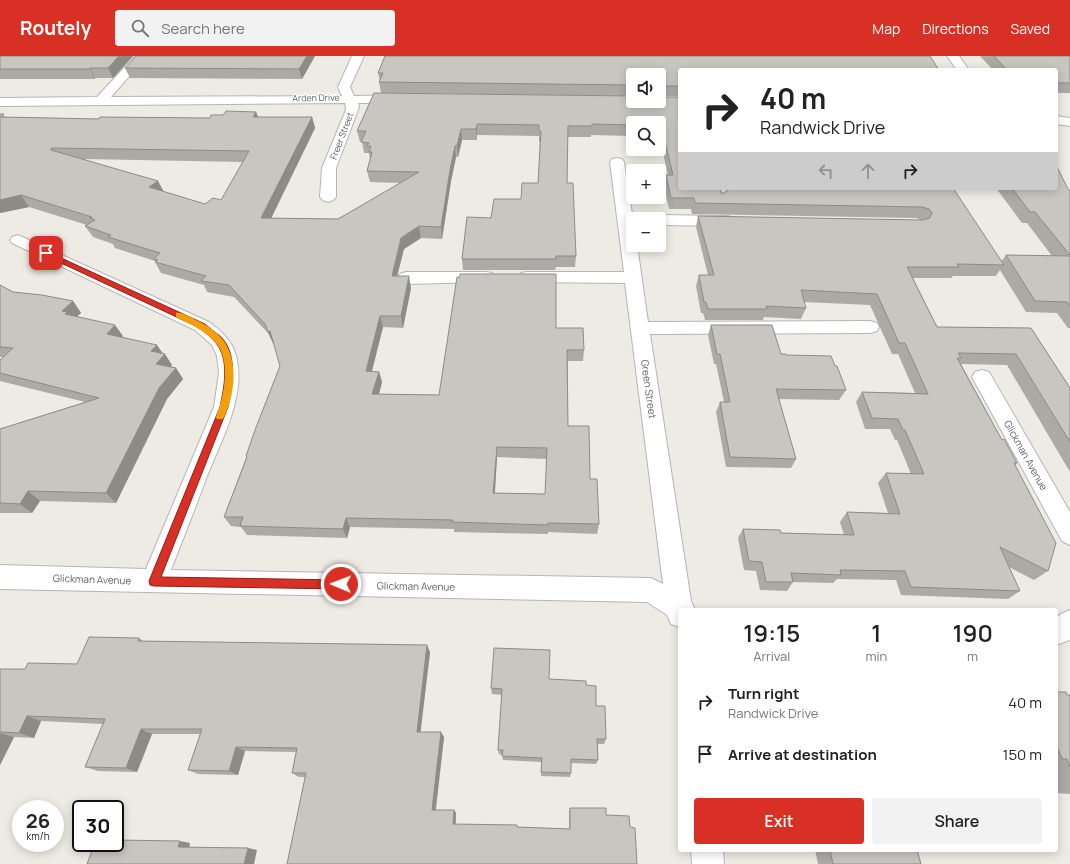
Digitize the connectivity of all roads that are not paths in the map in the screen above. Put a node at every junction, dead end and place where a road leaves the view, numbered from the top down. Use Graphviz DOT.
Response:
graph roads {
  1 [pos="141,56"];
  2 [pos="358,56"];
  3 [pos="953,56"];
  4 [pos="962,68"];
  5 [pos="349,98"];
  6 [pos="412,99"];
  7 [pos="101,101"];
  8 [pos="0,102"];
  9 [pos="1058,120"];
  10 [pos="1070,122"];
  11 [pos="617,162"];
  12 [pos="328,197"];
  13 [pos="628,212"];
  14 [pos="666,220"];
  15 [pos="745,222"];
  16 [pos="18,240"];
  17 [pos="631,252"];
  18 [pos="406,278"];
  19 [pos="633,278"];
  20 [pos="870,327"];
  21 [pos="640,328"];
  22 [pos="982,377"];
  23 [pos="1070,534"];
  24 [pos="0,577"];
  25 [pos="154,581"];
  26 [pos="680,608"];
  27 [pos="678,610"];
  28 [pos="1070,623"];
  29 [pos="1058,632"];
  30 [pos="707,852"];
  31 [pos="708,864"];
  1 -- 7 [label="street"];
  2 -- 5 [label="street, Freer Street"];
  3 -- 4 [label="street"];
  5 -- 6 [label="street, Arden Drive"];
  5 -- 7 [label="street, Arden Drive"];
  5 -- 12 [label="street, Freer Street"];
  7 -- 8 [label="street, Arden Drive"];
  9 -- 10 [label="street"];
  11 -- 13 [label="street, Green Street"];
  14 -- 15 [label="street"];
  16 -- 25 [label="street"];
  17 -- 19 [label="street, Green Street"];
  18 -- 19 [label="street"];
  19 -- 21 [label="street, Green Street"];
  20 -- 21 [label="street"];
  21 -- 26 [label="street, Green Street"];
  22 -- 23 [label="street, Glickman Avenue"];
  24 -- 25 [label="street, Glickman Avenue"];
  25 -- 27 [label="street, Glickman Avenue"];
  28 -- 29 [label="street"];
  30 -- 31 [label="street"];
}
